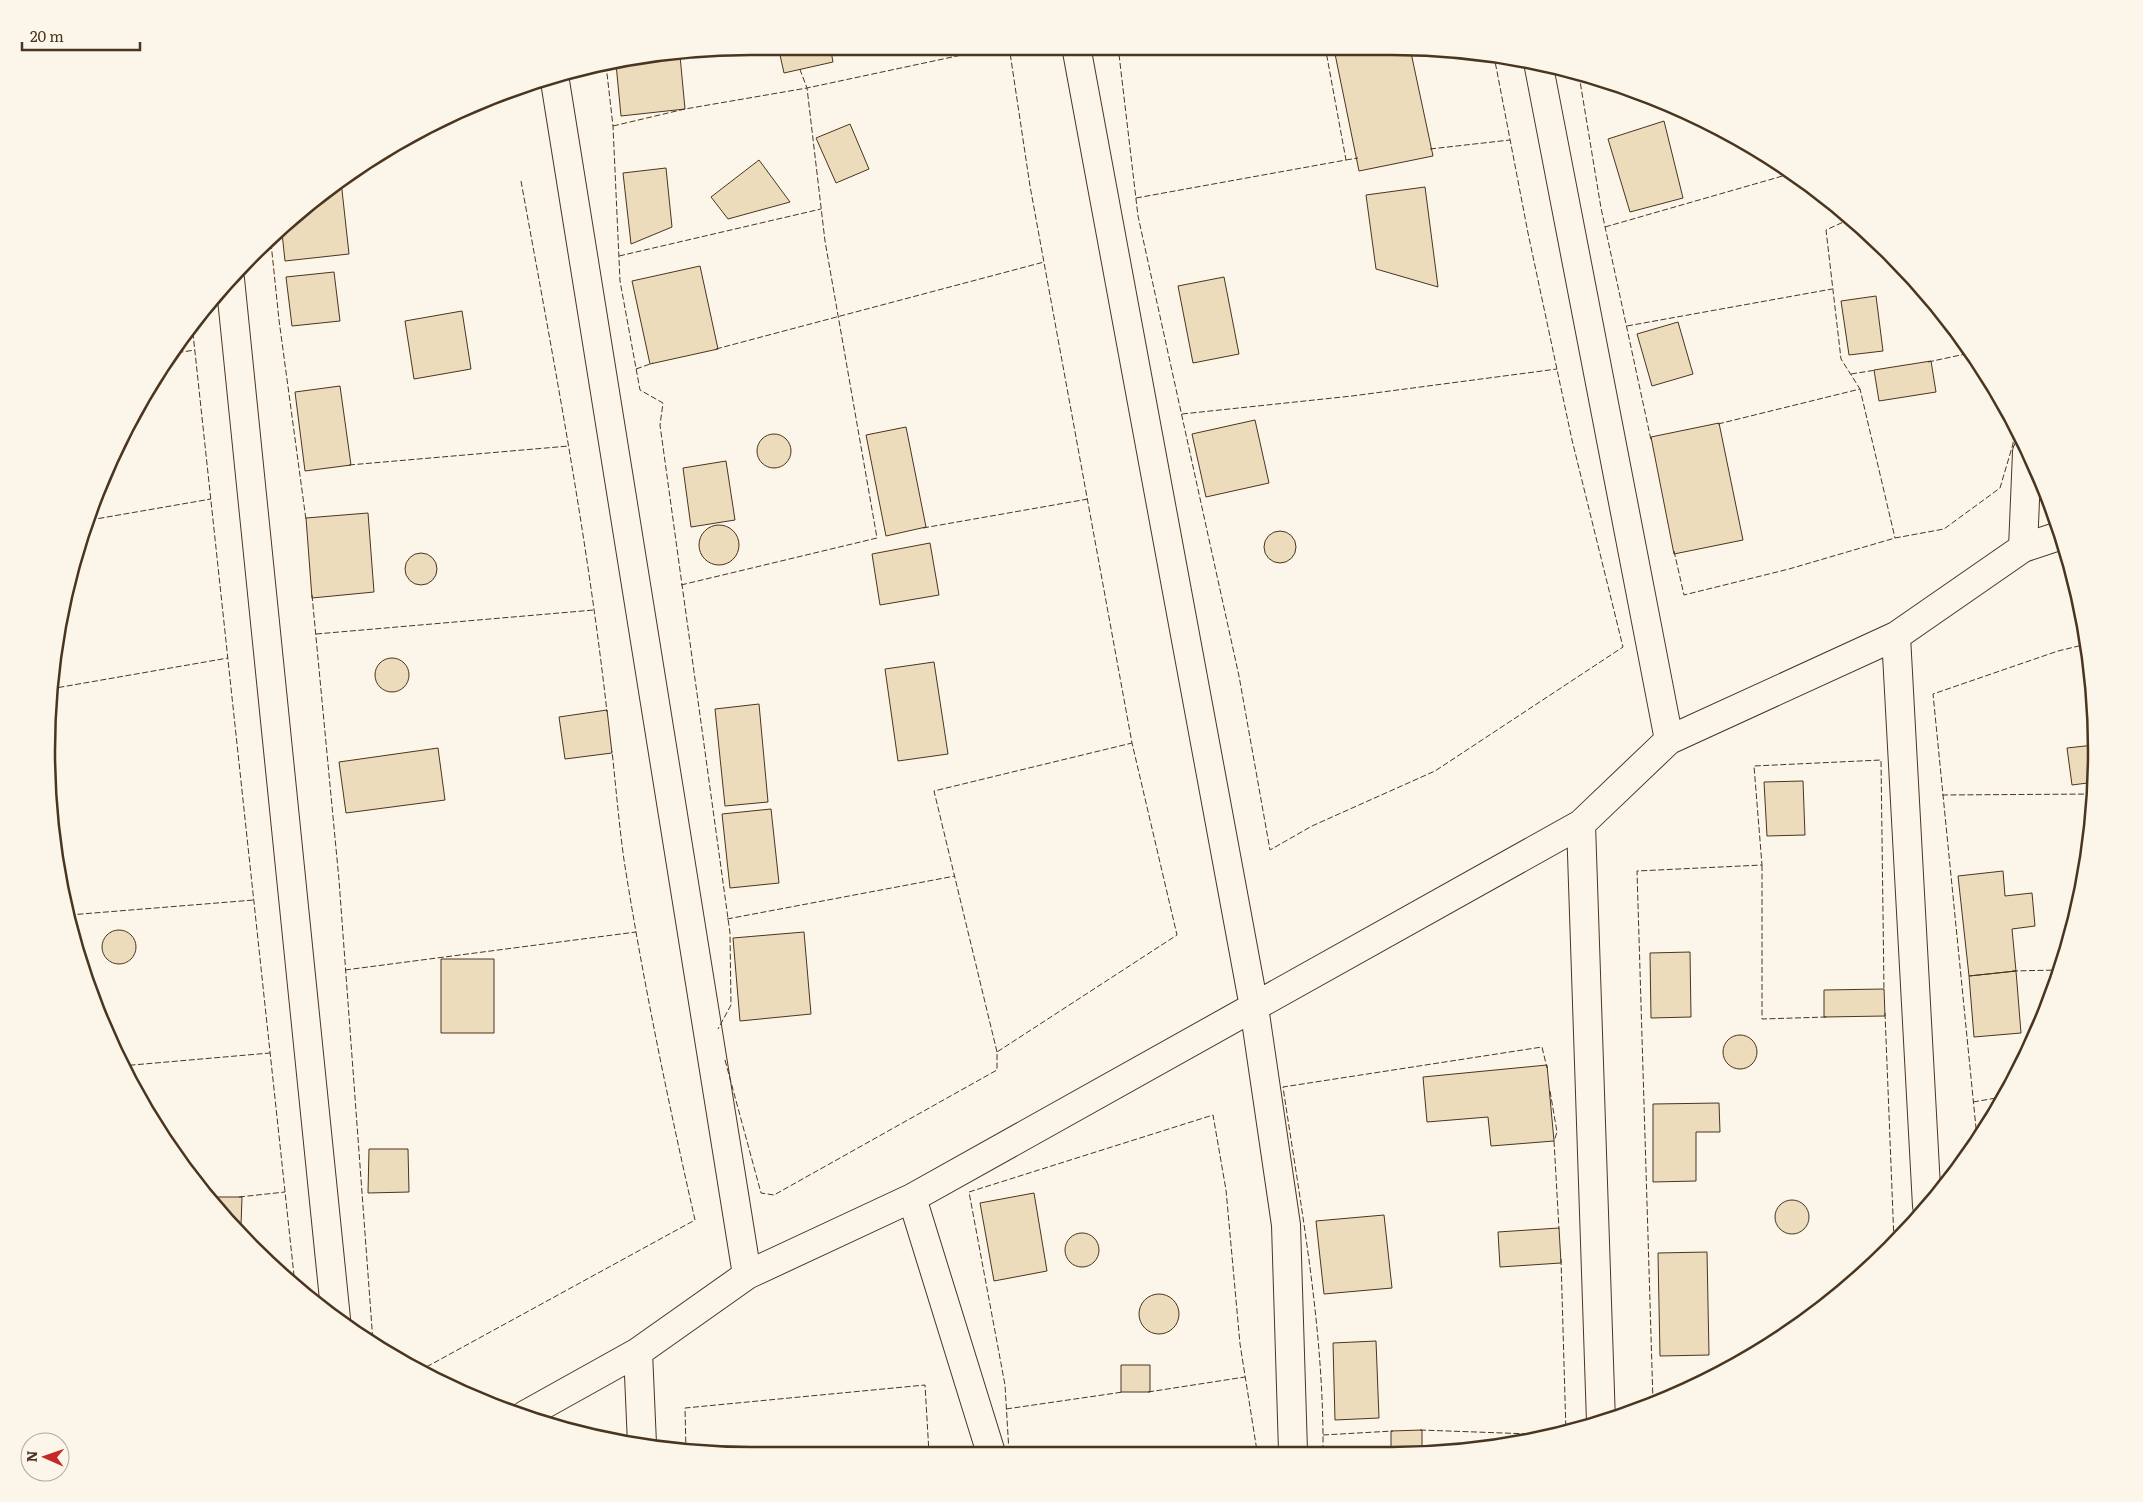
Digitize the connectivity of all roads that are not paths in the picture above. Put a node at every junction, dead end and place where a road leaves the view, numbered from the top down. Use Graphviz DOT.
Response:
graph roads {
  1 [pos="1078,55"];
  2 [pos="1540,71"];
  3 [pos="555,84"];
  4 [pos="231,289"];
  5 [pos="2026,466"];
  6 [pos="2054,538"];
  7 [pos="2023,548"];
  8 [pos="1896,636"];
  9 [pos="1669,740"];
  10 [pos="1581,824"];
  11 [pos="1254,1007"];
  12 [pos="1926,1196"];
  13 [pos="912,1198"];
  14 [pos="746,1274"];
  15 [pos="335,1309"];
  16 [pos="638,1352"];
  17 [pos="532,1411"];
  18 [pos="1601,1415"];
  19 [pos="642,1438"];
  20 [pos="989,1447"];
  21 [pos="1293,1447"];
  1 -- 11 [label="street"];
  2 -- 9 [label="street"];
  3 -- 14 [label="street"];
  4 -- 15 [label="street"];
  5 -- 7 [label="street"];
  6 -- 7 [label="street"];
  7 -- 8 [label="street"];
  8 -- 9 [label="street"];
  8 -- 12 [label="street"];
  9 -- 10 [label="street"];
  10 -- 11 [label="street"];
  10 -- 18 [label="street"];
  11 -- 13 [label="street"];
  11 -- 21 [label="street"];
  13 -- 14 [label="street"];
  13 -- 20 [label="street"];
  14 -- 16 [label="street"];
  16 -- 17 [label="street"];
  16 -- 19 [label="street"];
}
